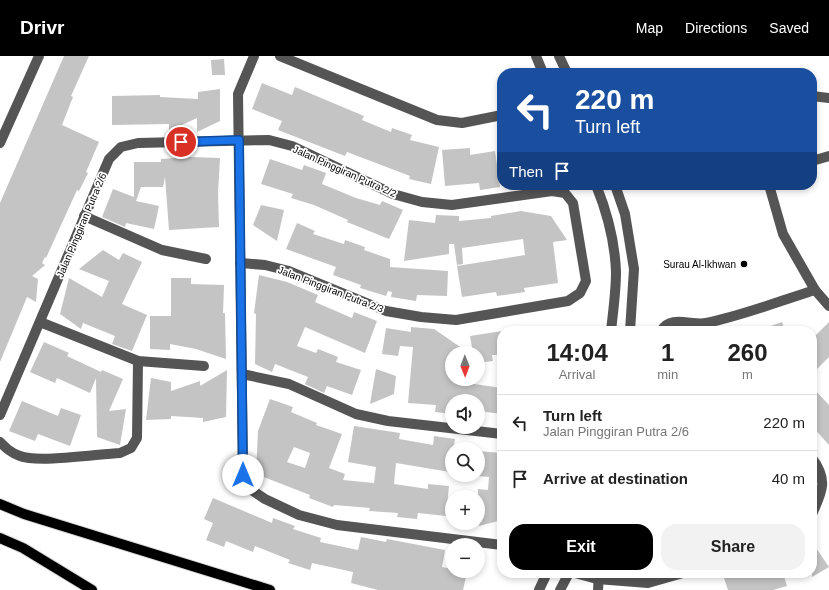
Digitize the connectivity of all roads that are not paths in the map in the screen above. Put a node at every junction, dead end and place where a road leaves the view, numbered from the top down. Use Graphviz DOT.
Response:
graph roads {
  1 [pos="39,56"];
  2 [pos="254,56"];
  3 [pos="280,56"];
  4 [pos="536,56"];
  5 [pos="558,56"];
  6 [pos="541,68"];
  7 [pos="565,68"];
  8 [pos="817,97"];
  9 [pos="829,98"];
  10 [pos="497,117"];
  11 [pos="239,140"];
  12 [pos="0,143"];
  13 [pos="829,156"];
  14 [pos="817,160"];
  15 [pos="598,190"];
  16 [pos="617,190"];
  17 [pos="770,190"];
  18 [pos="84,216"];
  19 [pos="579,242"];
  20 [pos="206,259"];
  21 [pos="240,263"];
  22 [pos="815,290"];
  23 [pos="829,306"];
  24 [pos="40,322"];
  25 [pos="611,326"];
  26 [pos="630,326"];
  27 [pos="664,326"];
  28 [pos="138,361"];
  29 [pos="204,366"];
  30 [pos="242,374"];
  31 [pos="0,415"];
  32 [pos="497,433"];
  33 [pos="0,442"];
  34 [pos="817,466"];
  35 [pos="0,500"];
  36 [pos="817,500"];
  37 [pos="0,504"];
  38 [pos="24,514"];
  39 [pos="0,539"];
  40 [pos="497,543"];
  41 [pos="545,578"];
  42 [pos="566,578"];
  43 [pos="598,578"];
  44 [pos="612,578"];
  45 [pos="666,578"];
  46 [pos="92,590"];
  47 [pos="270,590"];
  48 [pos="539,590"];
  49 [pos="560,590"];
  50 [pos="598,590"];
  1 -- 12 [label="street"];
  2 -- 11 [label="street"];
  3 -- 10 [label="street"];
  4 -- 6 [label="street"];
  5 -- 7 [label="street"];
  8 -- 9 [label="street"];
  11 -- 18 [label="street, Jalan Pinggiran Putra 2/6"];
  11 -- 19 [label="street, Jalan Pinggiran Putra 2/2"];
  11 -- 21 [label="street"];
  13 -- 14 [label="street"];
  15 -- 25 [label="street"];
  16 -- 26 [label="street"];
  17 -- 22 [label="street"];
  18 -- 20 [label="street"];
  18 -- 24 [label="street, Jalan Pinggiran Putra 2/6"];
  19 -- 21 [label="street, Jalan Pinggiran Putra 2/3"];
  21 -- 30 [label="street"];
  22 -- 23 [label="street"];
  22 -- 27 [label="street"];
  24 -- 28 [label="street"];
  24 -- 31 [label="street, Jalan Pinggiran Putra 2/6"];
  28 -- 29 [label="street"];
  28 -- 33 [label="street"];
  30 -- 32 [label="street"];
  30 -- 40 [label="street"];
  34 -- 36 [label="street"];
  35 -- 38 [label="main road"];
  37 -- 38 [label="main road"];
  38 -- 47 [label="main road"];
  39 -- 46 [label="main road"];
  41 -- 48 [label="street"];
  42 -- 49 [label="street"];
  43 -- 50 [label="street"];
  44 -- 45 [label="street"];
}
